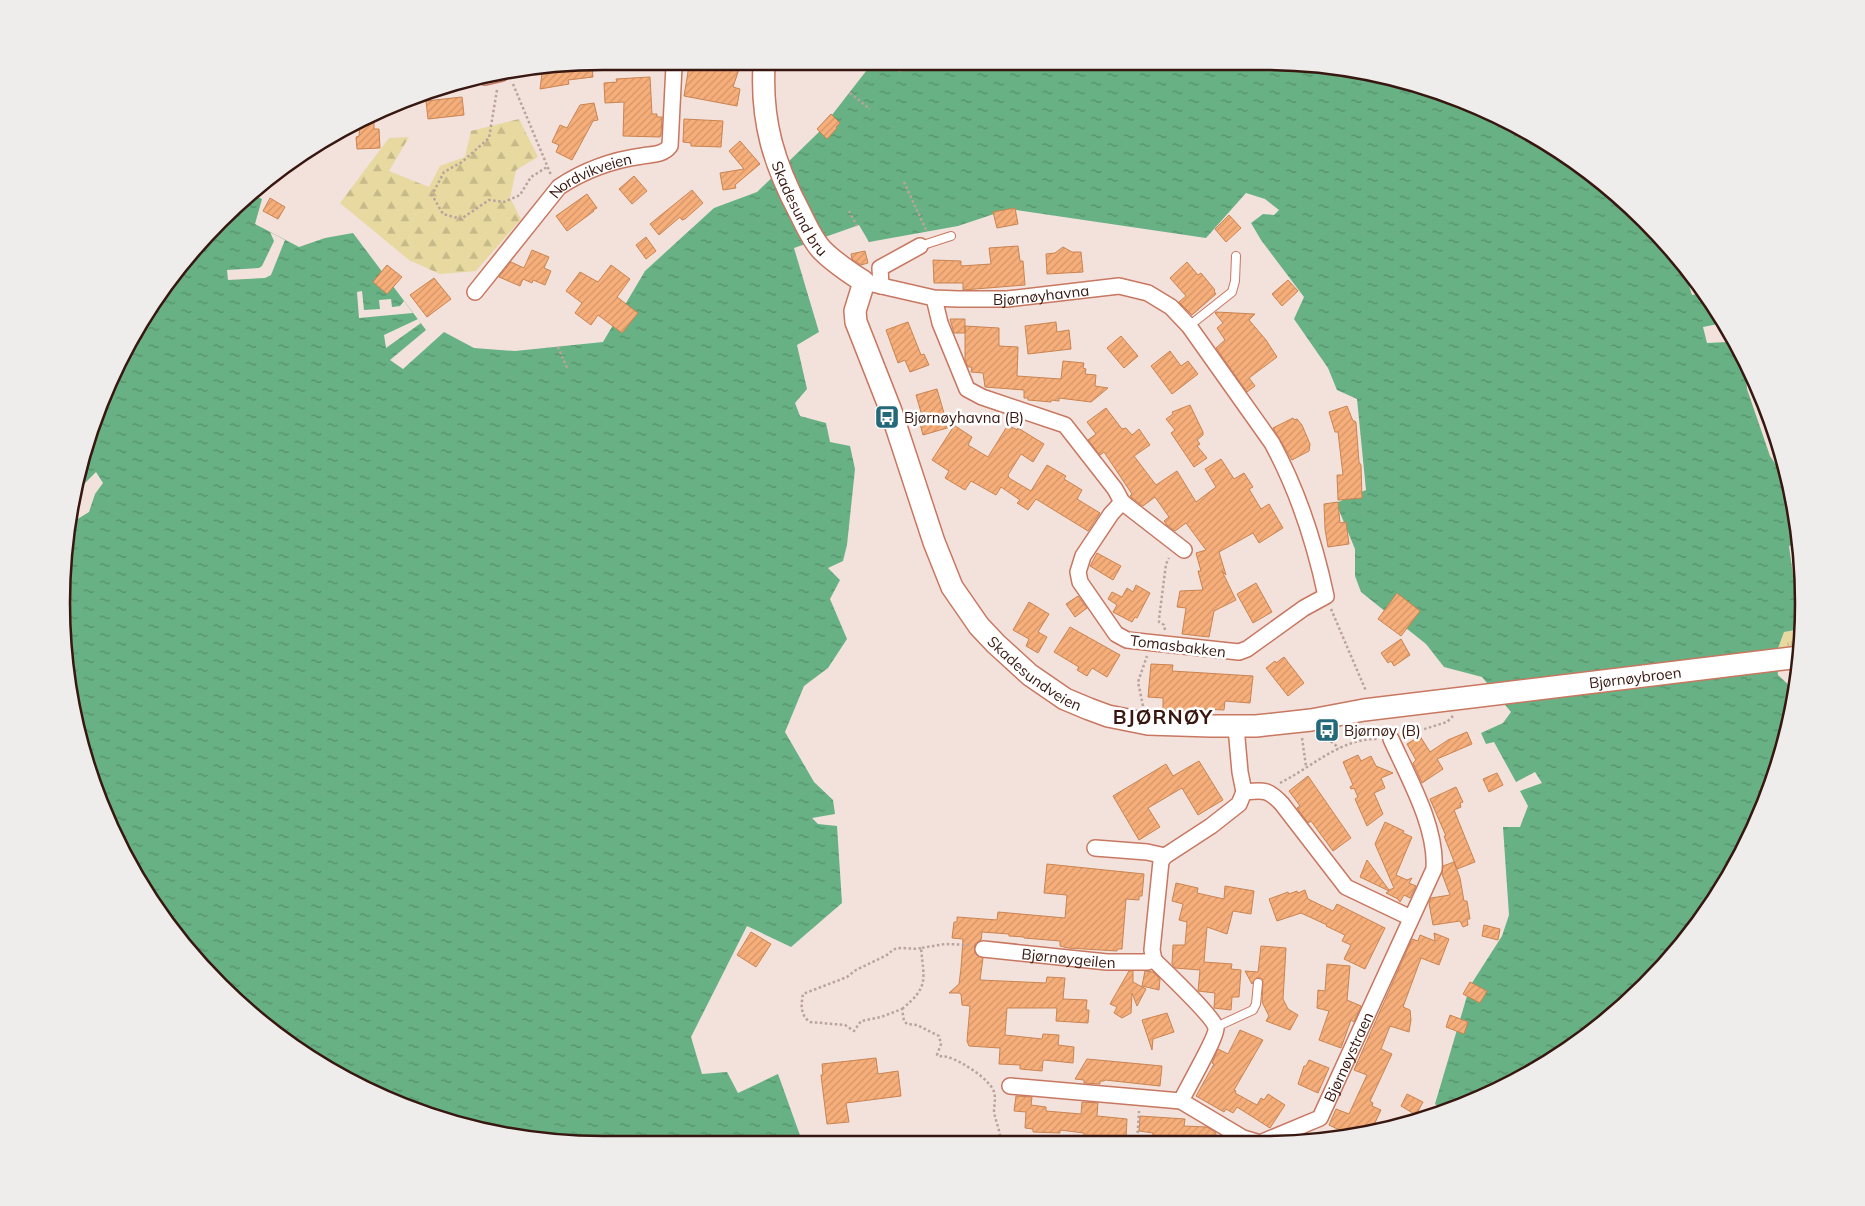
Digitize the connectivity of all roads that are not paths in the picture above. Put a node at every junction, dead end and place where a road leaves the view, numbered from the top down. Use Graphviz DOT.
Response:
graph roads {
  1 [pos="674,70"];
  2 [pos="764,70"];
  3 [pos="951,236"];
  4 [pos="920,246"];
  5 [pos="1236,256"];
  6 [pos="868,282"];
  7 [pos="475,292"];
  8 [pos="934,298"];
  9 [pos="1189,326"];
  10 [pos="1122,502"];
  11 [pos="1184,550"];
  12 [pos="1326,596"];
  13 [pos="1792,658"];
  14 [pos="1471,697"];
  15 [pos="1236,727"];
  16 [pos="1391,739"];
  17 [pos="1244,792"];
  18 [pos="1095,848"];
  19 [pos="1165,856"];
  20 [pos="1411,918"];
  21 [pos="984,949"];
  22 [pos="1154,960"];
  23 [pos="1258,983"];
  24 [pos="1216,1027"];
  25 [pos="1010,1086"];
  26 [pos="1180,1101"];
  27 [pos="1239,1136"];
  28 [pos="1278,1136"];
  1 -- 7 [label="street, Nordvikveien"];
  2 -- 6 [label="street, Skadesund bru"];
  3 -- 4 [label="lane"];
  4 -- 6 [label="street"];
  5 -- 9 [label="lane"];
  6 -- 8 [label="street, Bjørnøyhavna"];
  6 -- 15 [label="street, Skadesundveien"];
  8 -- 9 [label="street, Bjørnøyhavna"];
  8 -- 10 [label="street"];
  9 -- 12 [label="street, Bjørnøyhavna"];
  10 -- 11 [label="street"];
  10 -- 12 [label="street, Tomasbakken"];
  13 -- 14 [label="street, Bjørnøybroen"];
  14 -- 15 [label="street, Skadesundveien"];
  15 -- 17 [label="street"];
  16 -- 20 [label="street, Bjørnøystraen"];
  17 -- 19 [label="street"];
  17 -- 20 [label="street"];
  18 -- 19 [label="street"];
  19 -- 22 [label="street"];
  20 -- 28 [label="street, Bjørnøystraen"];
  21 -- 22 [label="street, Bjørnøygeilen"];
  22 -- 24 [label="street"];
  23 -- 24 [label="lane"];
  24 -- 26 [label="street"];
  25 -- 26 [label="street, Bjørnøystraen"];
  26 -- 27 [label="street, Bjørnøystraen"];
}
